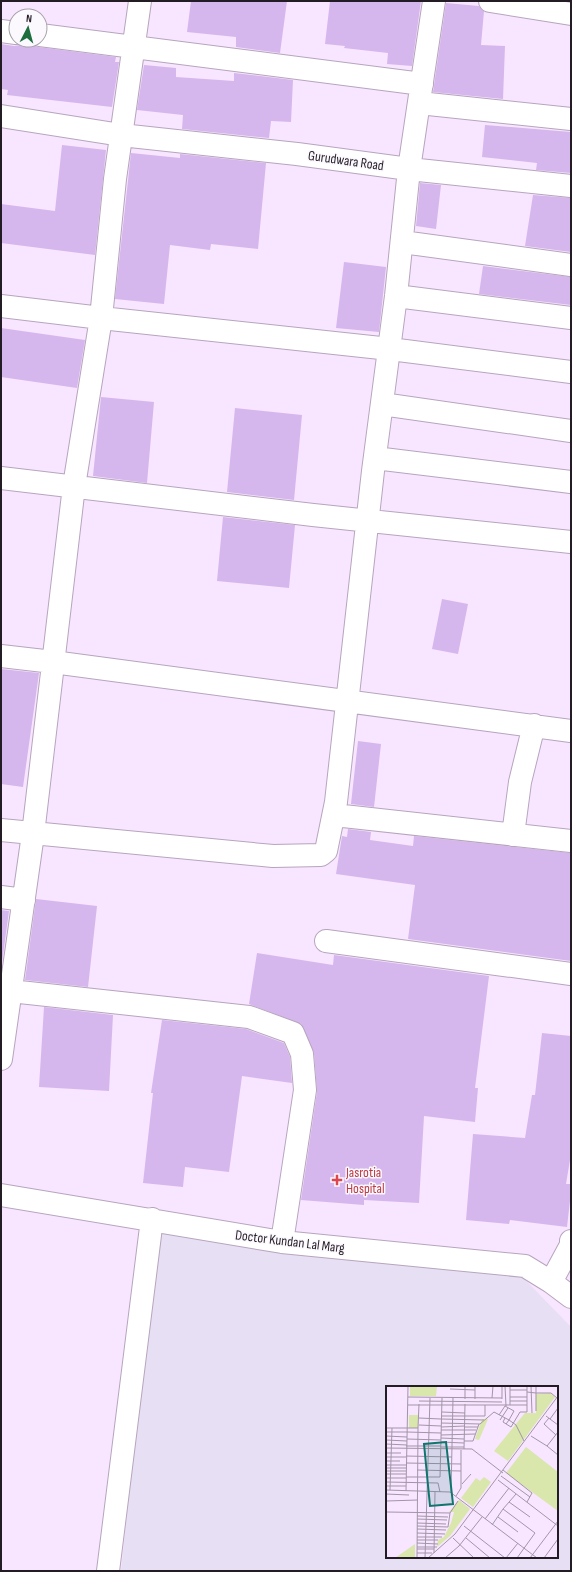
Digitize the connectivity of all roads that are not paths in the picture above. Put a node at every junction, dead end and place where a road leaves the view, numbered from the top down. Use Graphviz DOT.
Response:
graph roads {
  1 [pos="140,1"];
  2 [pos="434,1"];
  3 [pos="490,1"];
  4 [pos="571,14"];
  5 [pos="48,36"];
  6 [pos="133,46"];
  7 [pos="421,93"];
  8 [pos="1,116"];
  9 [pos="571,119"];
  10 [pos="121,135"];
  11 [pos="409,169"];
  12 [pos="571,186"];
  13 [pos="402,242"];
  14 [pos="571,265"];
  15 [pos="396,296"];
  16 [pos="1,306"];
  17 [pos="101,318"];
  18 [pos="571,318"];
  19 [pos="390,349"];
  20 [pos="571,372"];
  21 [pos="382,404"];
  22 [pos="571,431"];
  23 [pos="375,458"];
  24 [pos="1,478"];
  25 [pos="571,482"];
  26 [pos="74,486"];
  27 [pos="368,521"];
  28 [pos="571,542"];
  29 [pos="1,656"];
  30 [pos="53,662"];
  31 [pos="347,702"];
  32 [pos="534,725"];
  33 [pos="571,731"];
  34 [pos="334,815"];
  35 [pos="1,830"];
  36 [pos="33,834"];
  37 [pos="513,835"];
  38 [pos="571,841"];
  39 [pos="1,897"];
  40 [pos="24,900"];
  41 [pos="326,941"];
  42 [pos="571,974"];
  43 [pos="6,991"];
  44 [pos="1,1058"];
  45 [pos="1,1195"];
  46 [pos="152,1220"];
  47 [pos="571,1241"];
  48 [pos="282,1242"];
  49 [pos="571,1245"];
  50 [pos="551,1282"];
  51 [pos="571,1297"];
  52 [pos="108,1571"];
  1 -- 6 [label="street"];
  2 -- 7 [label="street"];
  3 -- 4 [label="street"];
  5 -- 6 [label="street"];
  6 -- 7 [label="street"];
  6 -- 10 [label="street"];
  7 -- 9 [label="street"];
  7 -- 11 [label="street"];
  8 -- 10 [label="street, Gurudwara Road"];
  10 -- 11 [label="street, Gurudwara Road"];
  10 -- 17 [label="street"];
  11 -- 12 [label="street, Gurudwara Road"];
  11 -- 13 [label="street"];
  13 -- 14 [label="street"];
  13 -- 15 [label="street"];
  15 -- 18 [label="street"];
  15 -- 19 [label="street"];
  16 -- 17 [label="street"];
  17 -- 19 [label="street"];
  17 -- 26 [label="street"];
  19 -- 20 [label="street"];
  19 -- 21 [label="street"];
  21 -- 22 [label="street"];
  21 -- 23 [label="street"];
  23 -- 25 [label="street"];
  23 -- 27 [label="street"];
  24 -- 26 [label="street"];
  26 -- 27 [label="street"];
  26 -- 30 [label="street"];
  27 -- 28 [label="street"];
  27 -- 31 [label="street"];
  29 -- 30 [label="street"];
  30 -- 31 [label="street"];
  30 -- 36 [label="street"];
  31 -- 32 [label="street"];
  31 -- 34 [label="street"];
  32 -- 33 [label="street"];
  32 -- 37 [label="street"];
  34 -- 36 [label="street"];
  34 -- 37 [label="street"];
  35 -- 36 [label="street"];
  36 -- 40 [label="street"];
  37 -- 38 [label="street"];
  39 -- 40 [label="street"];
  40 -- 43 [label="street"];
  41 -- 42 [label="street"];
  43 -- 44 [label="street"];
  43 -- 48 [label="street"];
  45 -- 46 [label="street, Doctor Kundan Lal Marg"];
  46 -- 48 [label="street, Doctor Kundan Lal Marg"];
  46 -- 52 [label="street"];
  47 -- 49 [label="street"];
  48 -- 50 [label="street, Doctor Kundan Lal Marg"];
  49 -- 50 [label="street"];
  50 -- 51 [label="street, Doctor Kundan Lal Marg"];
}
